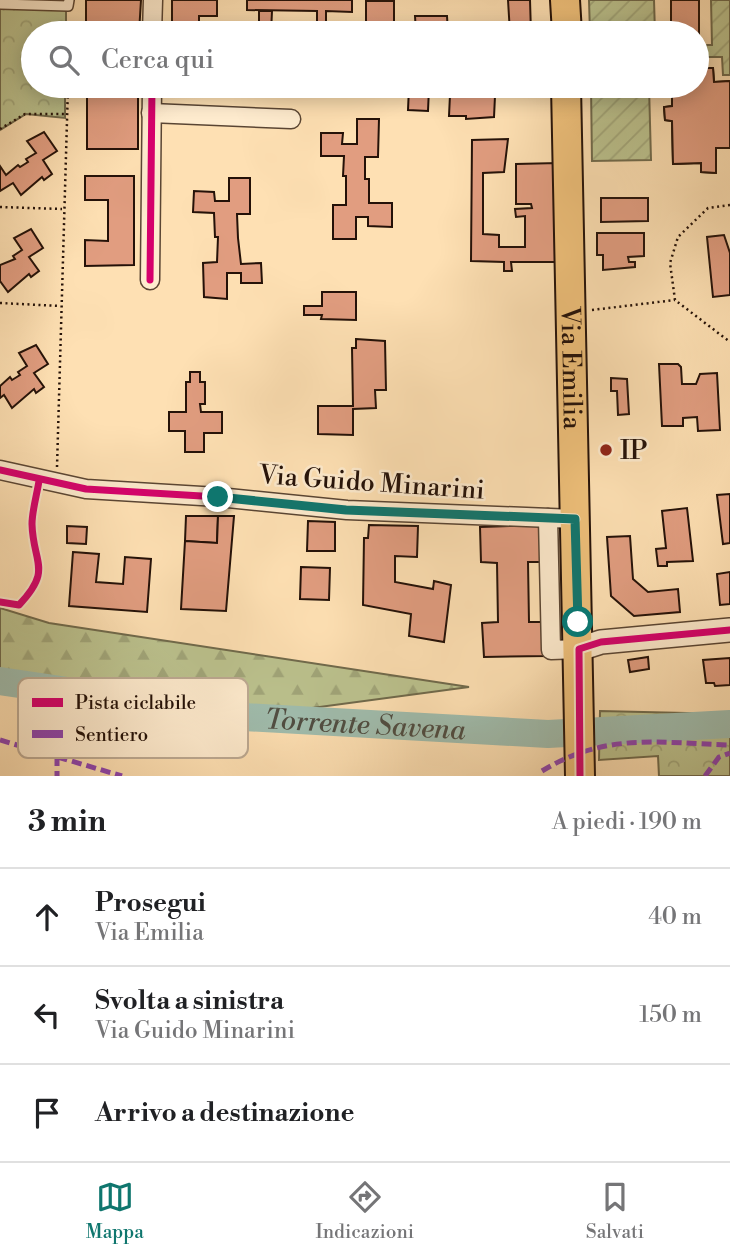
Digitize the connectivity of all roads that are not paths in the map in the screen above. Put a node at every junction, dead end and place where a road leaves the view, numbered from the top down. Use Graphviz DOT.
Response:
graph roads {
  1 [pos="69,0"];
  2 [pos="153,0"];
  3 [pos="565,0"];
  4 [pos="0,4"];
  5 [pos="152,21"];
  6 [pos="566,21"];
  7 [pos="152,98"];
  8 [pos="566,98"];
  9 [pos="151,113"];
  10 [pos="291,119"];
  11 [pos="150,281"];
  12 [pos="0,470"];
  13 [pos="561,519"];
  14 [pos="730,630"];
  15 [pos="565,649"];
  16 [pos="580,776"];
  1 -- 4 [label="lane"];
  2 -- 5 [label="street"];
  3 -- 6 [label="main road"];
  7 -- 9 [label="street"];
  8 -- 13 [label="main road, Via Emilia"];
  9 -- 10 [label="street"];
  9 -- 11 [label="street"];
  12 -- 13 [label="street, Via Guido Minarini"];
  13 -- 15 [label="main road, Via Emilia"];
  14 -- 15 [label="street"];
  15 -- 16 [label="main road, Via Emilia"];
}
